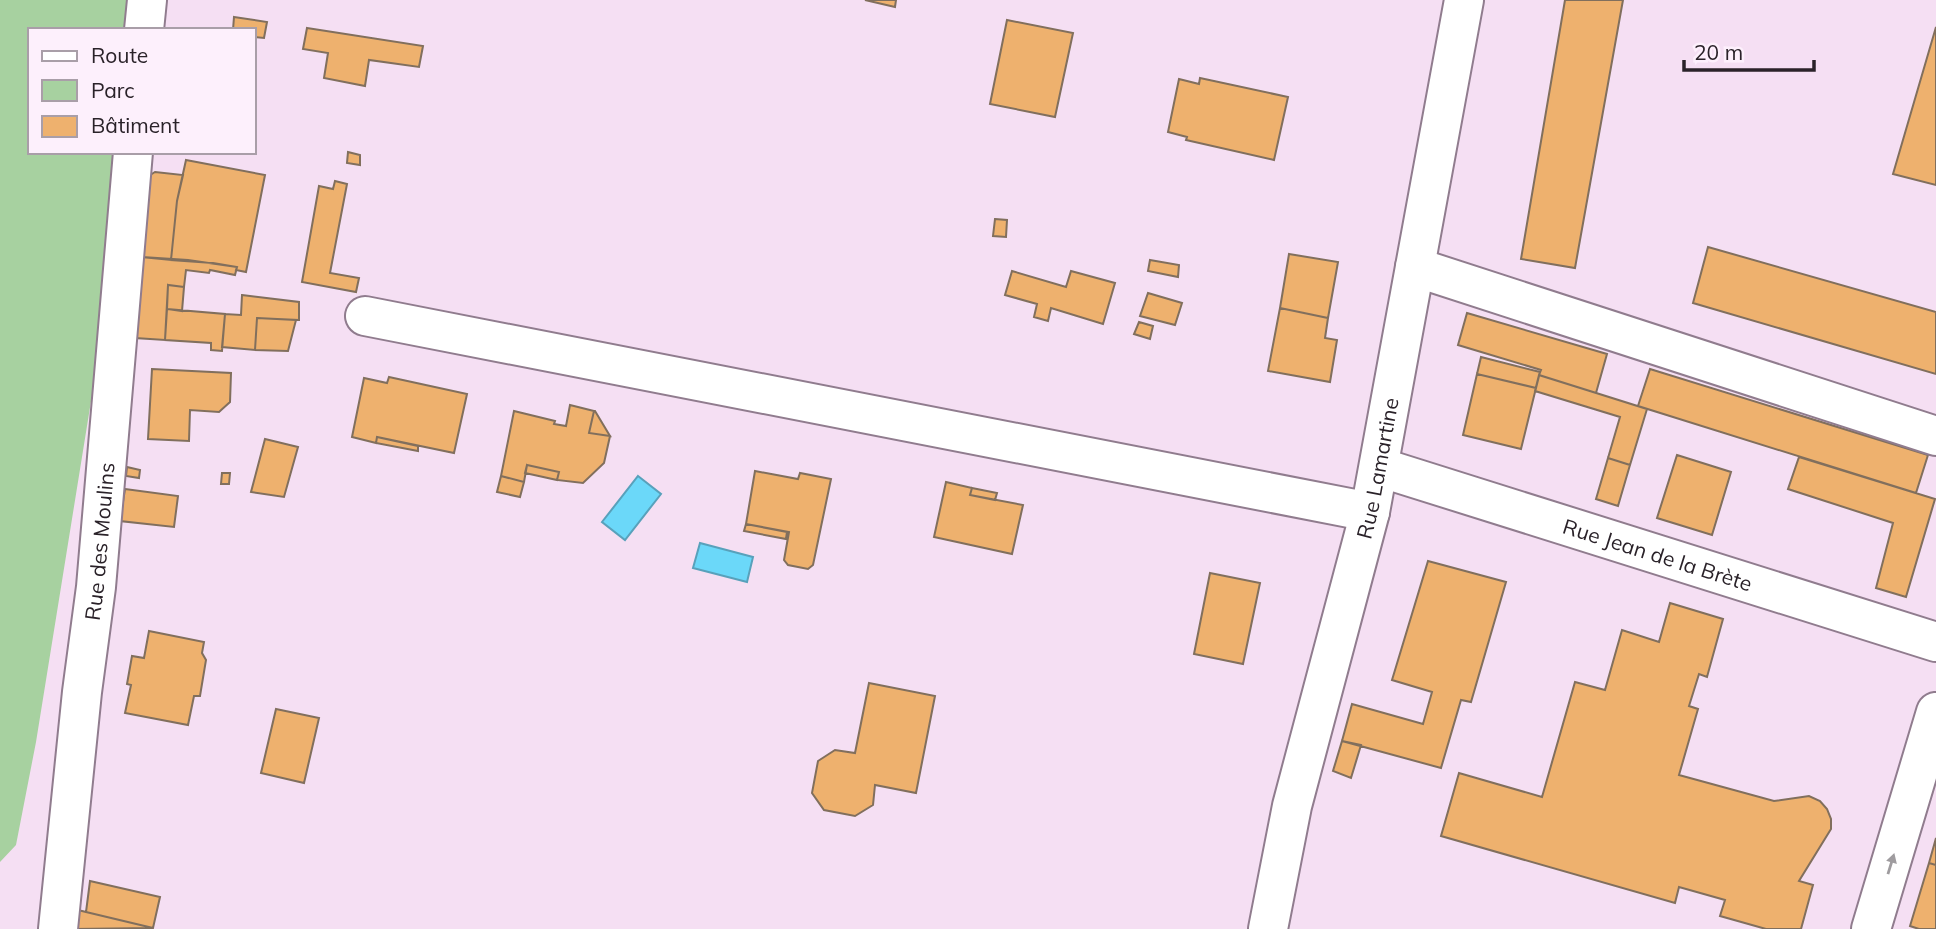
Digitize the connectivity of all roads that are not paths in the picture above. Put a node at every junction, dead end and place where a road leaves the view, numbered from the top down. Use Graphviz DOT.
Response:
graph roads {
  1 [pos="147,0"];
  2 [pos="1464,0"];
  3 [pos="144,28"];
  4 [pos="133,154"];
  5 [pos="1415,267"];
  6 [pos="365,316"];
  7 [pos="1936,436"];
  8 [pos="1379,467"];
  9 [pos="1370,512"];
  10 [pos="1936,642"];
  11 [pos="1936,712"];
  12 [pos="58,929"];
  13 [pos="1268,929"];
  14 [pos="1871,929"];
  1 -- 3 [label="street"];
  2 -- 5 [label="street, Rue Lamartine"];
  4 -- 12 [label="street, Rue des Moulins"];
  5 -- 7 [label="street"];
  5 -- 8 [label="street, Rue Lamartine"];
  6 -- 9 [label="street"];
  8 -- 9 [label="street, Rue Lamartine"];
  8 -- 10 [label="street, Rue Jean de la Brète"];
  9 -- 13 [label="street, Rue Lamartine"];
  14 -- 11 [label="street, one-way"];
}
